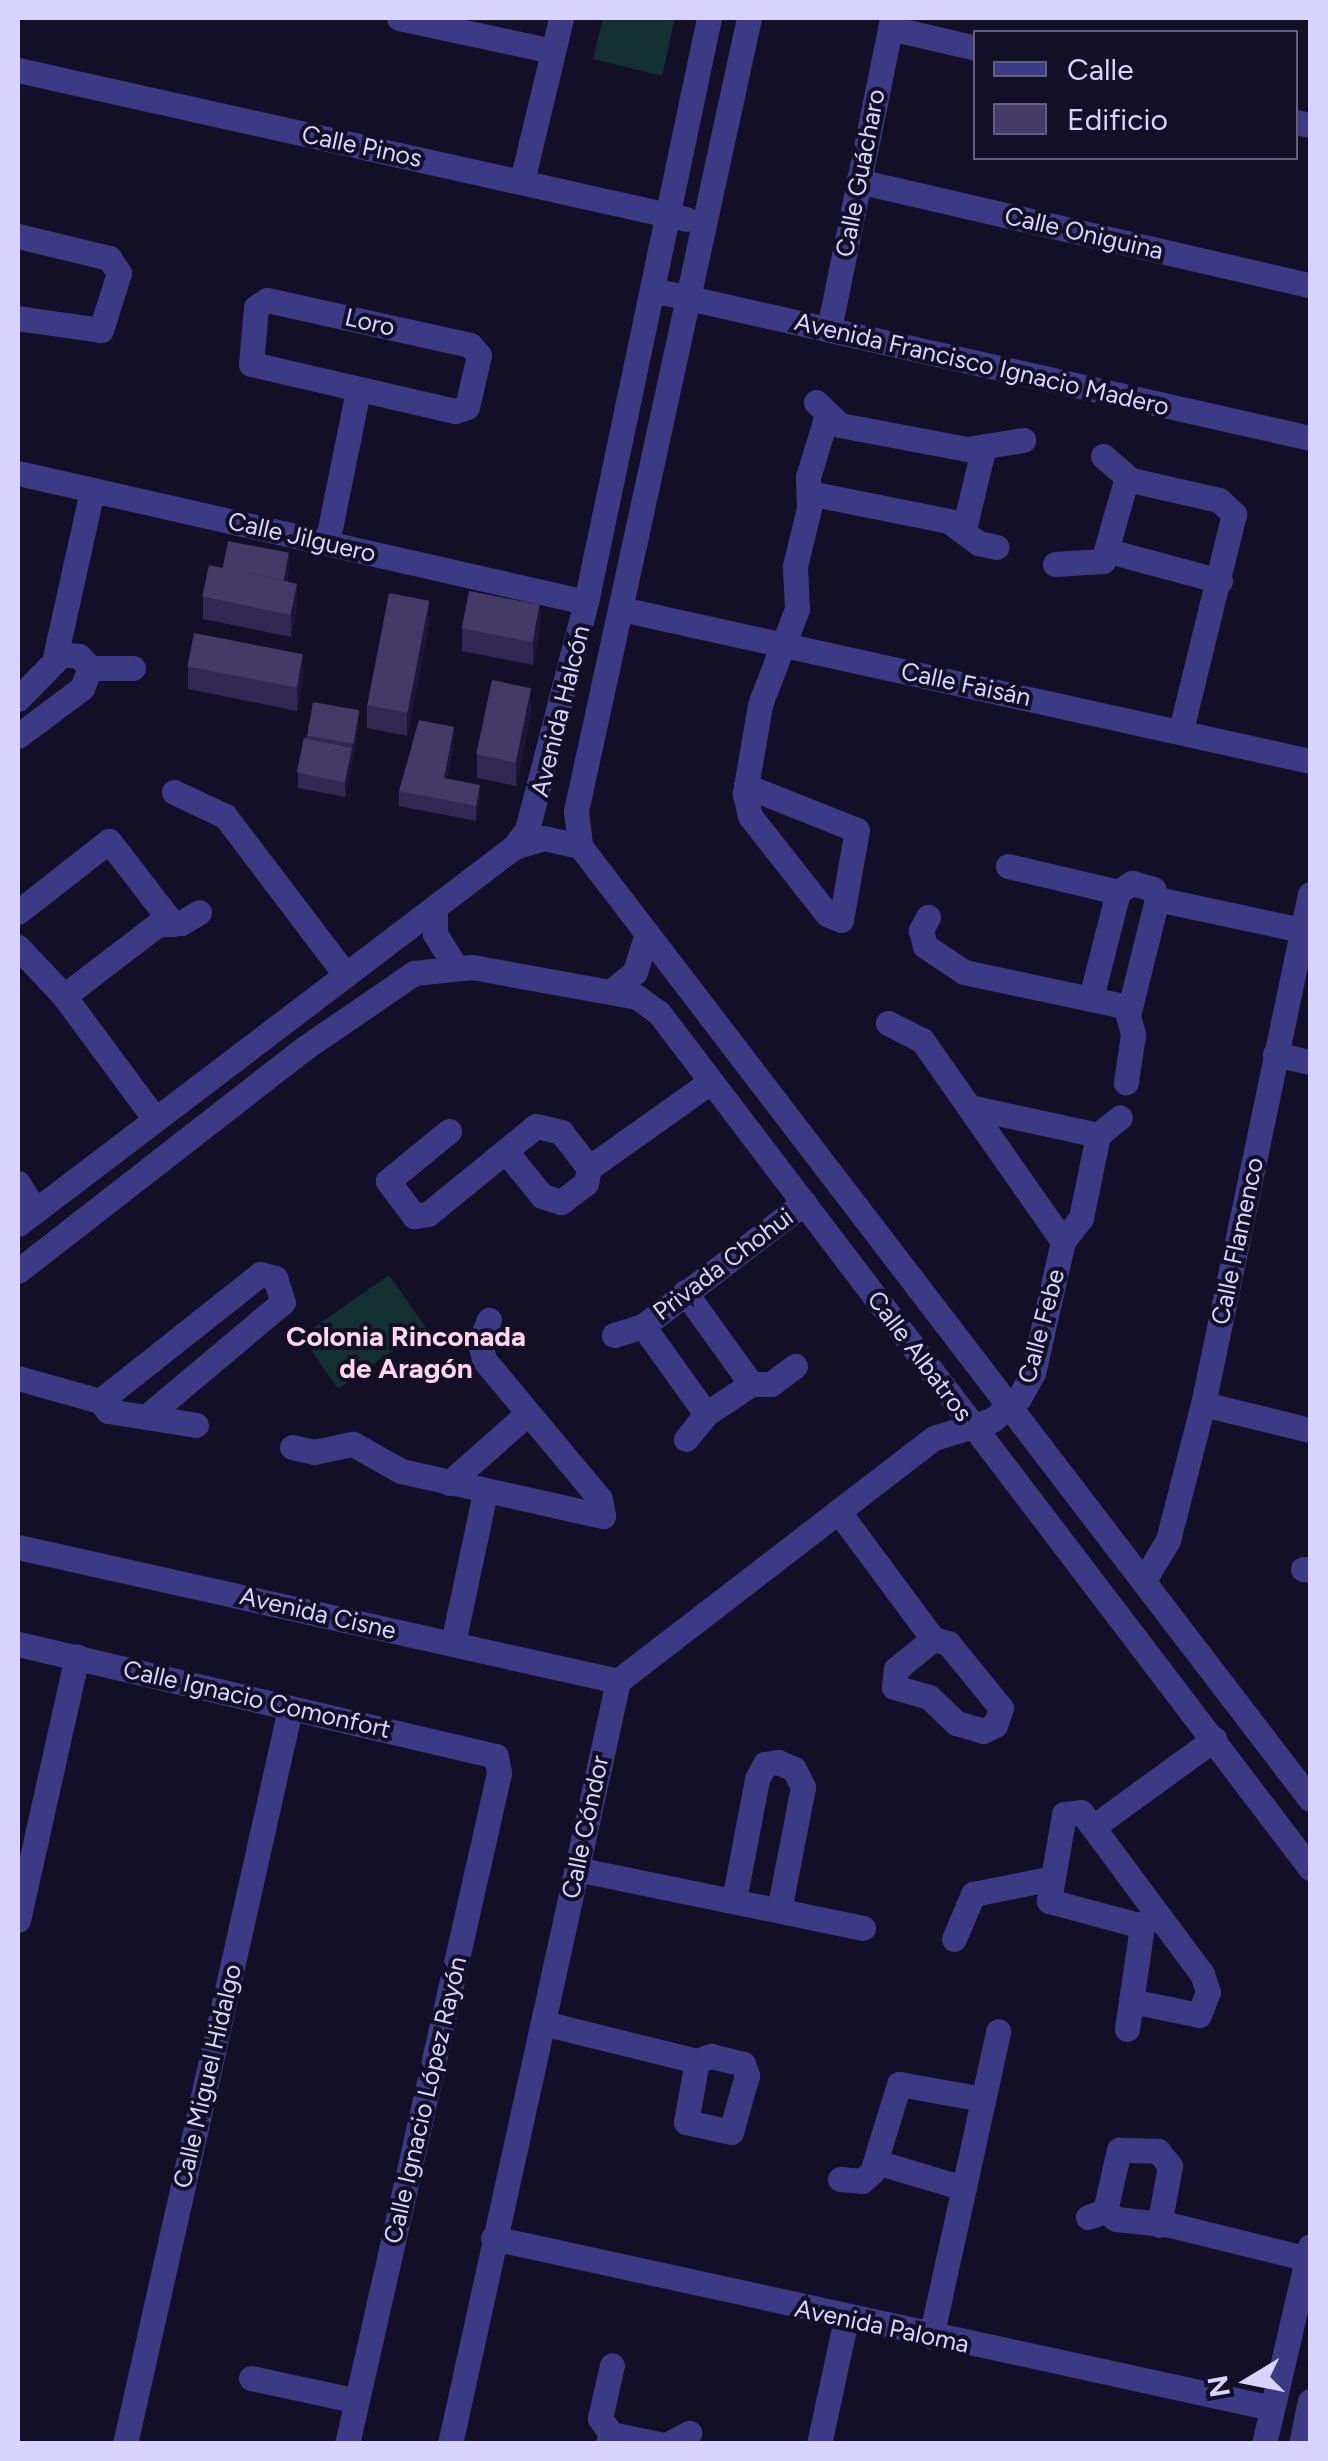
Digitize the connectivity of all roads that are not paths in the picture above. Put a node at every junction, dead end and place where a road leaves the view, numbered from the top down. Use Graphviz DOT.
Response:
graph roads {
  1 [pos="399,18"];
  2 [pos="561,18"];
  3 [pos="709,18"];
  4 [pos="748,18"];
  5 [pos="891,23"];
  6 [pos="973,47"];
  7 [pos="553,51"];
  8 [pos="18,70"];
  9 [pos="522,181"];
  10 [pos="858,181"];
  11 [pos="669,218"];
  12 [pos="706,219"];
  13 [pos="18,236"];
  14 [pos="1310,286"];
  15 [pos="654,290"];
  16 [pos="691,298"];
  17 [pos="18,318"];
  18 [pos="829,329"];
  19 [pos="358,390"];
  20 [pos="1310,438"];
  21 [pos="1022,440"];
  22 [pos="984,446"];
  23 [pos="1103,456"];
  24 [pos="18,473"];
  25 [pos="1127,477"];
  26 [pos="92,490"];
  27 [pos="808,493"];
  28 [pos="964,530"];
  29 [pos="327,543"];
  30 [pos="997,547"];
  31 [pos="1109,551"];
  32 [pos="1055,564"];
  33 [pos="1220,581"];
  34 [pos="586,602"];
  35 [pos="621,609"];
  36 [pos="786,645"];
  37 [pos="57,654"];
  38 [pos="90,668"];
  39 [pos="133,668"];
  40 [pos="18,699"];
  41 [pos="1181,730"];
  42 [pos="18,736"];
  43 [pos="1310,761"];
  44 [pos="746,786"];
  45 [pos="174,792"];
  46 [pos="580,846"];
  47 [pos="514,847"];
  48 [pos="1008,866"];
  49 [pos="1118,892"];
  50 [pos="1310,898"];
  51 [pos="1158,900"];
  52 [pos="435,906"];
  53 [pos="18,912"];
  54 [pos="199,912"];
  55 [pos="928,917"];
  56 [pos="172,924"];
  57 [pos="1302,930"];
  58 [pos="646,938"];
  59 [pos="18,947"];
  60 [pos="455,966"];
  61 [pos="344,973"];
  62 [pos="614,989"];
  63 [pos="64,996"];
  64 [pos="1091,998"];
  65 [pos="1129,1008"];
  66 [pos="888,1023"];
  67 [pos="1275,1054"];
  68 [pos="1310,1062"];
  69 [pos="710,1082"];
  70 [pos="1126,1082"];
  71 [pos="974,1108"];
  72 [pos="1120,1117"];
  73 [pos="155,1119"];
  74 [pos="449,1131"];
  75 [pos="1098,1134"];
  76 [pos="508,1154"];
  77 [pos="589,1168"];
  78 [pos="18,1183"];
  79 [pos="804,1203"];
  80 [pos="26,1217"];
  81 [pos="1063,1241"];
  82 [pos="18,1270"];
  83 [pos="686,1292"];
  84 [pos="490,1320"];
  85 [pos="643,1326"];
  86 [pos="614,1335"];
  87 [pos="794,1366"];
  88 [pos="18,1378"];
  89 [pos="750,1384"];
  90 [pos="100,1401"];
  91 [pos="1203,1404"];
  92 [pos="1010,1408"];
  93 [pos="527,1414"];
  94 [pos="706,1414"];
  95 [pos="146,1416"];
  96 [pos="196,1425"];
  97 [pos="975,1428"];
  98 [pos="1310,1430"];
  99 [pos="686,1439"];
  100 [pos="292,1447"];
  101 [pos="448,1483"];
  102 [pos="485,1492"];
  103 [pos="841,1515"];
  104 [pos="18,1547"];
  105 [pos="1144,1580"];
  106 [pos="933,1639"];
  107 [pos="18,1644"];
  108 [pos="453,1644"];
  109 [pos="78,1658"];
  110 [pos="618,1680"];
  111 [pos="290,1709"];
  112 [pos="1214,1739"];
  113 [pos="496,1756"];
  114 [pos="1310,1799"];
  115 [pos="1094,1828"];
  116 [pos="1310,1868"];
  117 [pos="576,1869"];
  118 [pos="1050,1879"];
  119 [pos="734,1900"];
  120 [pos="779,1910"];
  121 [pos="1149,1919"];
  122 [pos="18,1920"];
  123 [pos="863,1928"];
  124 [pos="954,1939"];
  125 [pos="1131,2000"];
  126 [pos="542,2023"];
  127 [pos="1127,2028"];
  128 [pos="998,2031"];
  129 [pos="697,2060"];
  130 [pos="983,2099"];
  131 [pos="876,2162"];
  132 [pos="840,2178"];
  133 [pos="964,2188"];
  134 [pos="1158,2225"];
  135 [pos="493,2238"];
  136 [pos="1309,2252"];
  137 [pos="846,2320"];
  138 [pos="931,2337"];
  139 [pos="612,2365"];
  140 [pos="252,2378"];
  141 [pos="357,2401"];
  142 [pos="1272,2408"];
  143 [pos="1310,2409"];
  144 [pos="609,2439"];
  145 [pos="124,2444"];
  146 [pos="348,2444"];
  147 [pos="450,2444"];
  148 [pos="659,2444"];
  149 [pos="819,2444"];
  150 [pos="1264,2444"];
  151 [pos="1301,2444"];
  1 -- 7 [label="street"];
  2 -- 7 [label="street"];
  3 -- 11 [label="street, Avenida Halcón"];
  4 -- 12 [label="street, Avenida Halcón"];
  5 -- 6 [label="street"];
  5 -- 10 [label="street, Calle Guácharo"];
  7 -- 9 [label="street"];
  8 -- 9 [label="street, Calle Pinos"];
  9 -- 11 [label="street, Calle Pinos"];
  10 -- 14 [label="street, Calle Oniguina"];
  10 -- 18 [label="street, Calle Guácharo"];
  11 -- 12 [label="street, Calle Pinos"];
  11 -- 15 [label="street, Avenida Halcón"];
  12 -- 16 [label="street, Avenida Halcón"];
  13 -- 17 [label="street"];
  15 -- 16 [label="street, Avenida Francisco Ignacio Madero"];
  15 -- 34 [label="street, Avenida Halcón"];
  16 -- 18 [label="street, Avenida Francisco Ignacio Madero"];
  16 -- 35 [label="street, Avenida Halcón"];
  18 -- 20 [label="street, Avenida Francisco Ignacio Madero"];
  19 -- 19 [label="street, Loro"];
  19 -- 29 [label="street"];
  21 -- 22 [label="street"];
  22 -- 27 [label="street"];
  22 -- 28 [label="street"];
  23 -- 25 [label="street"];
  24 -- 26 [label="street, Calle Jilguero"];
  25 -- 31 [label="street"];
  25 -- 33 [label="street"];
  26 -- 29 [label="street, Calle Jilguero"];
  26 -- 37 [label="street"];
  27 -- 28 [label="street"];
  27 -- 36 [label="street"];
  28 -- 30 [label="street"];
  29 -- 34 [label="street, Calle Jilguero"];
  31 -- 32 [label="street"];
  31 -- 33 [label="street"];
  33 -- 41 [label="street"];
  34 -- 47 [label="street, Avenida Halcón"];
  35 -- 36 [label="street, Calle Faisán"];
  35 -- 46 [label="street, Avenida Halcón"];
  36 -- 41 [label="street, Calle Faisán"];
  36 -- 44 [label="street"];
  37 -- 38 [label="street"];
  37 -- 40 [label="street"];
  38 -- 39 [label="street"];
  38 -- 42 [label="street"];
  41 -- 43 [label="street, Calle Faisán"];
  44 -- 44 [label="street"];
  45 -- 61 [label="street"];
  46 -- 47 [label="street"];
  46 -- 58 [label="street, Calle Albatros"];
  47 -- 52 [label="street, Avenida Halcón"];
  48 -- 49 [label="street"];
  49 -- 51 [label="street"];
  49 -- 64 [label="street"];
  50 -- 57 [label="street, Calle Flamenco"];
  51 -- 57 [label="street"];
  51 -- 65 [label="street"];
  52 -- 60 [label="street"];
  52 -- 61 [label="street, Avenida Halcón"];
  53 -- 56 [label="street"];
  54 -- 56 [label="street"];
  55 -- 64 [label="street"];
  56 -- 63 [label="street"];
  57 -- 67 [label="street, Calle Flamenco"];
  58 -- 62 [label="street"];
  58 -- 92 [label="street, Calle Albatros"];
  59 -- 63 [label="street"];
  60 -- 62 [label="street, Calle Albatros"];
  60 -- 82 [label="street"];
  61 -- 73 [label="street, Avenida Halcón"];
  62 -- 69 [label="street, Calle Albatros"];
  63 -- 73 [label="street"];
  64 -- 65 [label="street"];
  65 -- 70 [label="street"];
  66 -- 71 [label="street, Calle Febe"];
  67 -- 68 [label="street"];
  67 -- 91 [label="street, Calle Flamenco"];
  69 -- 77 [label="street"];
  69 -- 79 [label="street, Calle Albatros"];
  71 -- 75 [label="street"];
  71 -- 81 [label="street, Calle Febe"];
  72 -- 75 [label="street"];
  73 -- 80 [label="street, Avenida Halcón"];
  74 -- 76 [label="street"];
  75 -- 81 [label="street, Calle Febe"];
  76 -- 77 [label="street"];
  76 -- 77 [label="street"];
  78 -- 80 [label="street"];
  79 -- 83 [label="street, Privada Chohui"];
  79 -- 97 [label="street, Calle Albatros"];
  81 -- 92 [label="street, Calle Febe"];
  83 -- 85 [label="street, Privada Chohui"];
  83 -- 89 [label="street"];
  84 -- 93 [label="street"];
  85 -- 86 [label="street, Privada Chohui"];
  85 -- 94 [label="street, Privada Chohui"];
  87 -- 89 [label="street"];
  88 -- 90 [label="street"];
  89 -- 94 [label="street"];
  90 -- 95 [label="street"];
  90 -- 95 [label="street"];
  91 -- 98 [label="street"];
  91 -- 105 [label="street, Calle Flamenco"];
  92 -- 97 [label="street"];
  92 -- 105 [label="street, Calle Albatros"];
  93 -- 101 [label="street"];
  93 -- 102 [label="street"];
  94 -- 99 [label="street"];
  95 -- 96 [label="street"];
  97 -- 103 [label="street"];
  97 -- 112 [label="street, Calle Albatros"];
  100 -- 101 [label="street"];
  101 -- 102 [label="street"];
  102 -- 108 [label="street"];
  103 -- 106 [label="street"];
  103 -- 110 [label="street"];
  104 -- 108 [label="street, Avenida Cisne"];
  105 -- 114 [label="street, Calle Albatros"];
  107 -- 109 [label="street, Calle Ignacio Comonfort"];
  108 -- 110 [label="street, Avenida Cisne"];
  109 -- 111 [label="street, Calle Ignacio Comonfort"];
  109 -- 122 [label="street"];
  110 -- 117 [label="street, Calle Cóndor"];
  111 -- 113 [label="street, Calle Ignacio Comonfort"];
  111 -- 145 [label="street, Calle Miguel Hidalgo"];
  112 -- 115 [label="street"];
  112 -- 116 [label="street, Calle Albatros"];
  113 -- 141 [label="street, Calle Ignacio López Rayón"];
  115 -- 118 [label="street"];
  115 -- 121 [label="street"];
  117 -- 119 [label="street"];
  117 -- 126 [label="street, Calle Cóndor"];
  118 -- 121 [label="street"];
  118 -- 124 [label="street"];
  119 -- 120 [label="street"];
  119 -- 120 [label="street"];
  120 -- 123 [label="street"];
  121 -- 125 [label="street"];
  121 -- 125 [label="street"];
  125 -- 127 [label="street"];
  126 -- 129 [label="street"];
  126 -- 135 [label="street, Calle Cóndor"];
  128 -- 130 [label="street"];
  130 -- 131 [label="street"];
  130 -- 133 [label="street"];
  131 -- 132 [label="street"];
  131 -- 133 [label="street"];
  133 -- 138 [label="street"];
  134 -- 134 [label="street"];
  134 -- 136 [label="street"];
  135 -- 137 [label="street, Avenida Paloma"];
  135 -- 147 [label="street, Calle Cóndor"];
  136 -- 142 [label="street"];
  137 -- 138 [label="street, Avenida Paloma"];
  137 -- 149 [label="street"];
  138 -- 142 [label="street, Avenida Paloma"];
  139 -- 144 [label="street"];
  140 -- 141 [label="street"];
  141 -- 146 [label="street, Calle Ignacio López Rayón"];
  142 -- 150 [label="street"];
  143 -- 151 [label="street"];
  144 -- 148 [label="street"];
}
